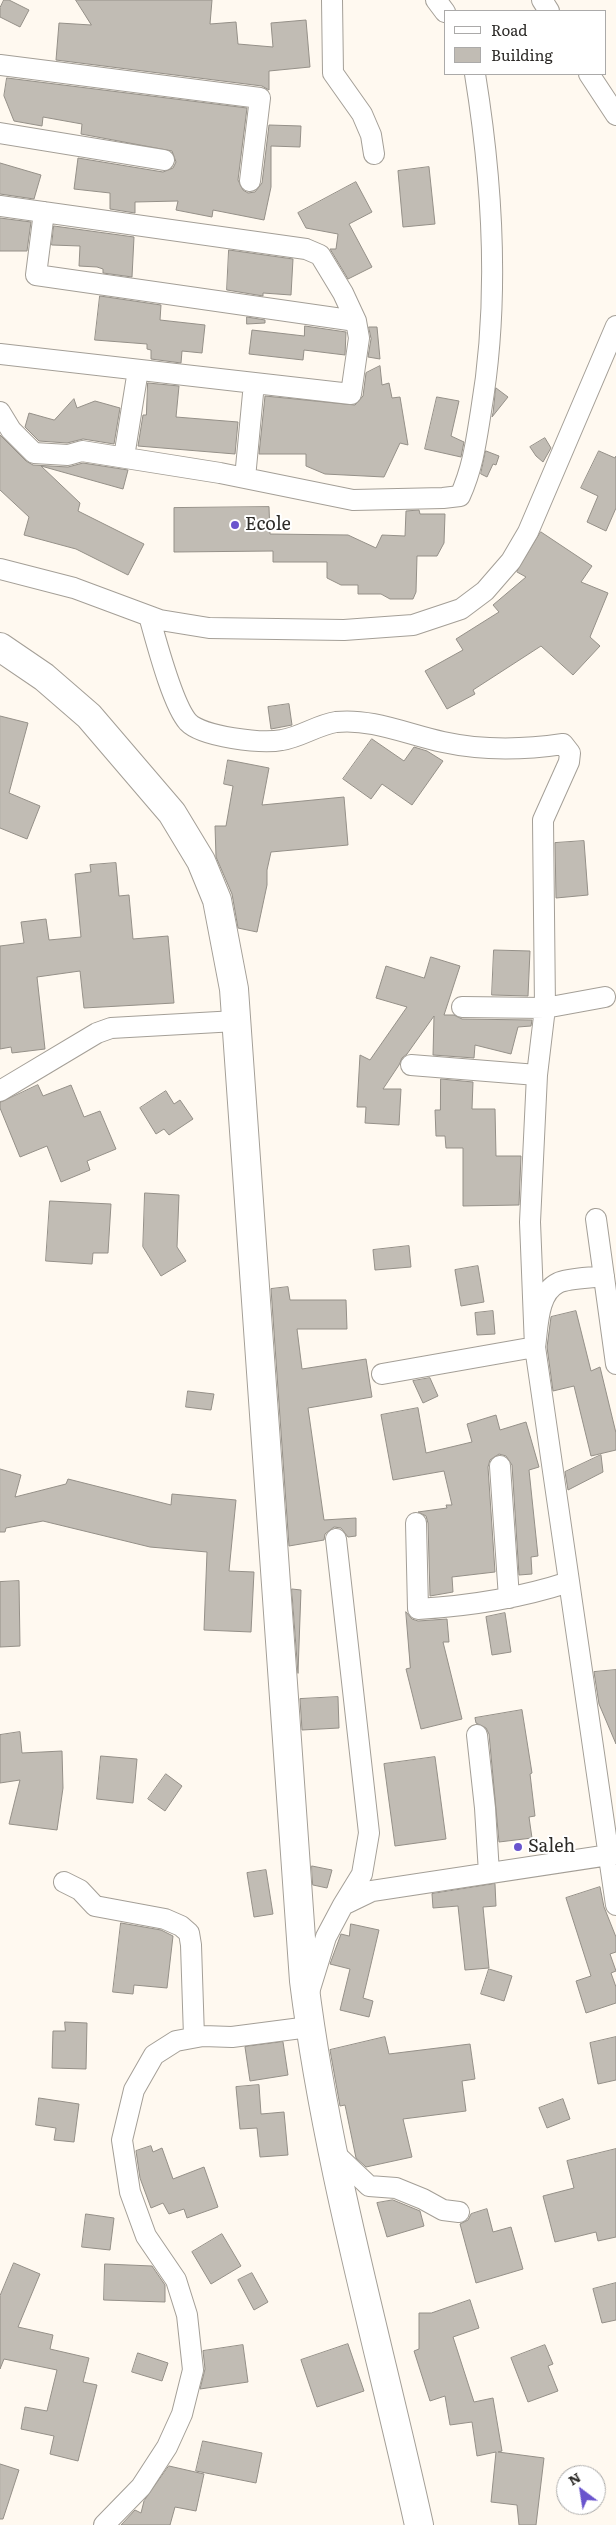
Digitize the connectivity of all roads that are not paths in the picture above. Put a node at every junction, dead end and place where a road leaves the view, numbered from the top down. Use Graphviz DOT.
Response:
graph roads {
  1 [pos="332,0"];
  2 [pos="436,0"];
  3 [pos="444,11"];
  4 [pos="0,65"];
  5 [pos="475,75"];
  6 [pos="590,75"];
  7 [pos="616,115"];
  8 [pos="0,133"];
  9 [pos="374,154"];
  10 [pos="164,160"];
  11 [pos="250,181"];
  12 [pos="0,206"];
  13 [pos="44,212"];
  14 [pos="356,320"];
  15 [pos="616,326"];
  16 [pos="0,354"];
  17 [pos="138,370"];
  18 [pos="254,383"];
  19 [pos="0,412"];
  20 [pos="124,457"];
  21 [pos="245,478"];
  22 [pos="0,569"];
  23 [pos="149,616"];
  24 [pos="0,647"];
  25 [pos="605,997"];
  26 [pos="462,1007"];
  27 [pos="545,1008"];
  28 [pos="236,1021"];
  29 [pos="411,1065"];
  30 [pos="537,1075"];
  31 [pos="0,1091"];
  32 [pos="596,1219"];
  33 [pos="604,1276"];
  34 [pos="535,1347"];
  35 [pos="616,1364"];
  36 [pos="382,1374"];
  37 [pos="500,1466"];
  38 [pos="416,1522"];
  39 [pos="336,1539"];
  40 [pos="569,1582"];
  41 [pos="508,1598"];
  42 [pos="477,1735"];
  43 [pos="612,1854"];
  44 [pos="489,1873"];
  45 [pos="64,1882"];
  46 [pos="343,1905"];
  47 [pos="616,1905"];
  48 [pos="308,2014"];
  49 [pos="194,2037"];
  50 [pos="331,2150"];
  51 [pos="458,2212"];
  52 [pos="104,2525"];
  53 [pos="419,2525"];
  1 -- 9 [label="street"];
  2 -- 3 [label="street"];
  4 -- 11 [label="street"];
  5 -- 21 [label="street"];
  6 -- 7 [label="street"];
  8 -- 10 [label="street"];
  12 -- 13 [label="street"];
  13 -- 14 [label="street"];
  13 -- 14 [label="street"];
  14 -- 18 [label="street"];
  15 -- 23 [label="street"];
  16 -- 17 [label="street"];
  17 -- 18 [label="street"];
  17 -- 20 [label="street"];
  18 -- 21 [label="street"];
  19 -- 20 [label="street"];
  20 -- 21 [label="street"];
  22 -- 23 [label="street"];
  23 -- 27 [label="street"];
  24 -- 28 [label="main road"];
  25 -- 27 [label="street"];
  26 -- 27 [label="street"];
  27 -- 30 [label="street"];
  28 -- 31 [label="street"];
  28 -- 48 [label="main road"];
  29 -- 30 [label="street"];
  30 -- 34 [label="street"];
  32 -- 33 [label="street"];
  33 -- 34 [label="street"];
  33 -- 35 [label="street"];
  34 -- 36 [label="street"];
  34 -- 40 [label="street"];
  37 -- 41 [label="street"];
  38 -- 41 [label="street"];
  39 -- 46 [label="street"];
  40 -- 41 [label="street"];
  40 -- 43 [label="street"];
  42 -- 44 [label="street"];
  43 -- 44 [label="street"];
  43 -- 47 [label="street"];
  44 -- 46 [label="street"];
  45 -- 49 [label="street"];
  46 -- 48 [label="street"];
  48 -- 49 [label="street"];
  48 -- 50 [label="main road"];
  49 -- 52 [label="street"];
  50 -- 51 [label="street"];
  50 -- 53 [label="main road"];
}
